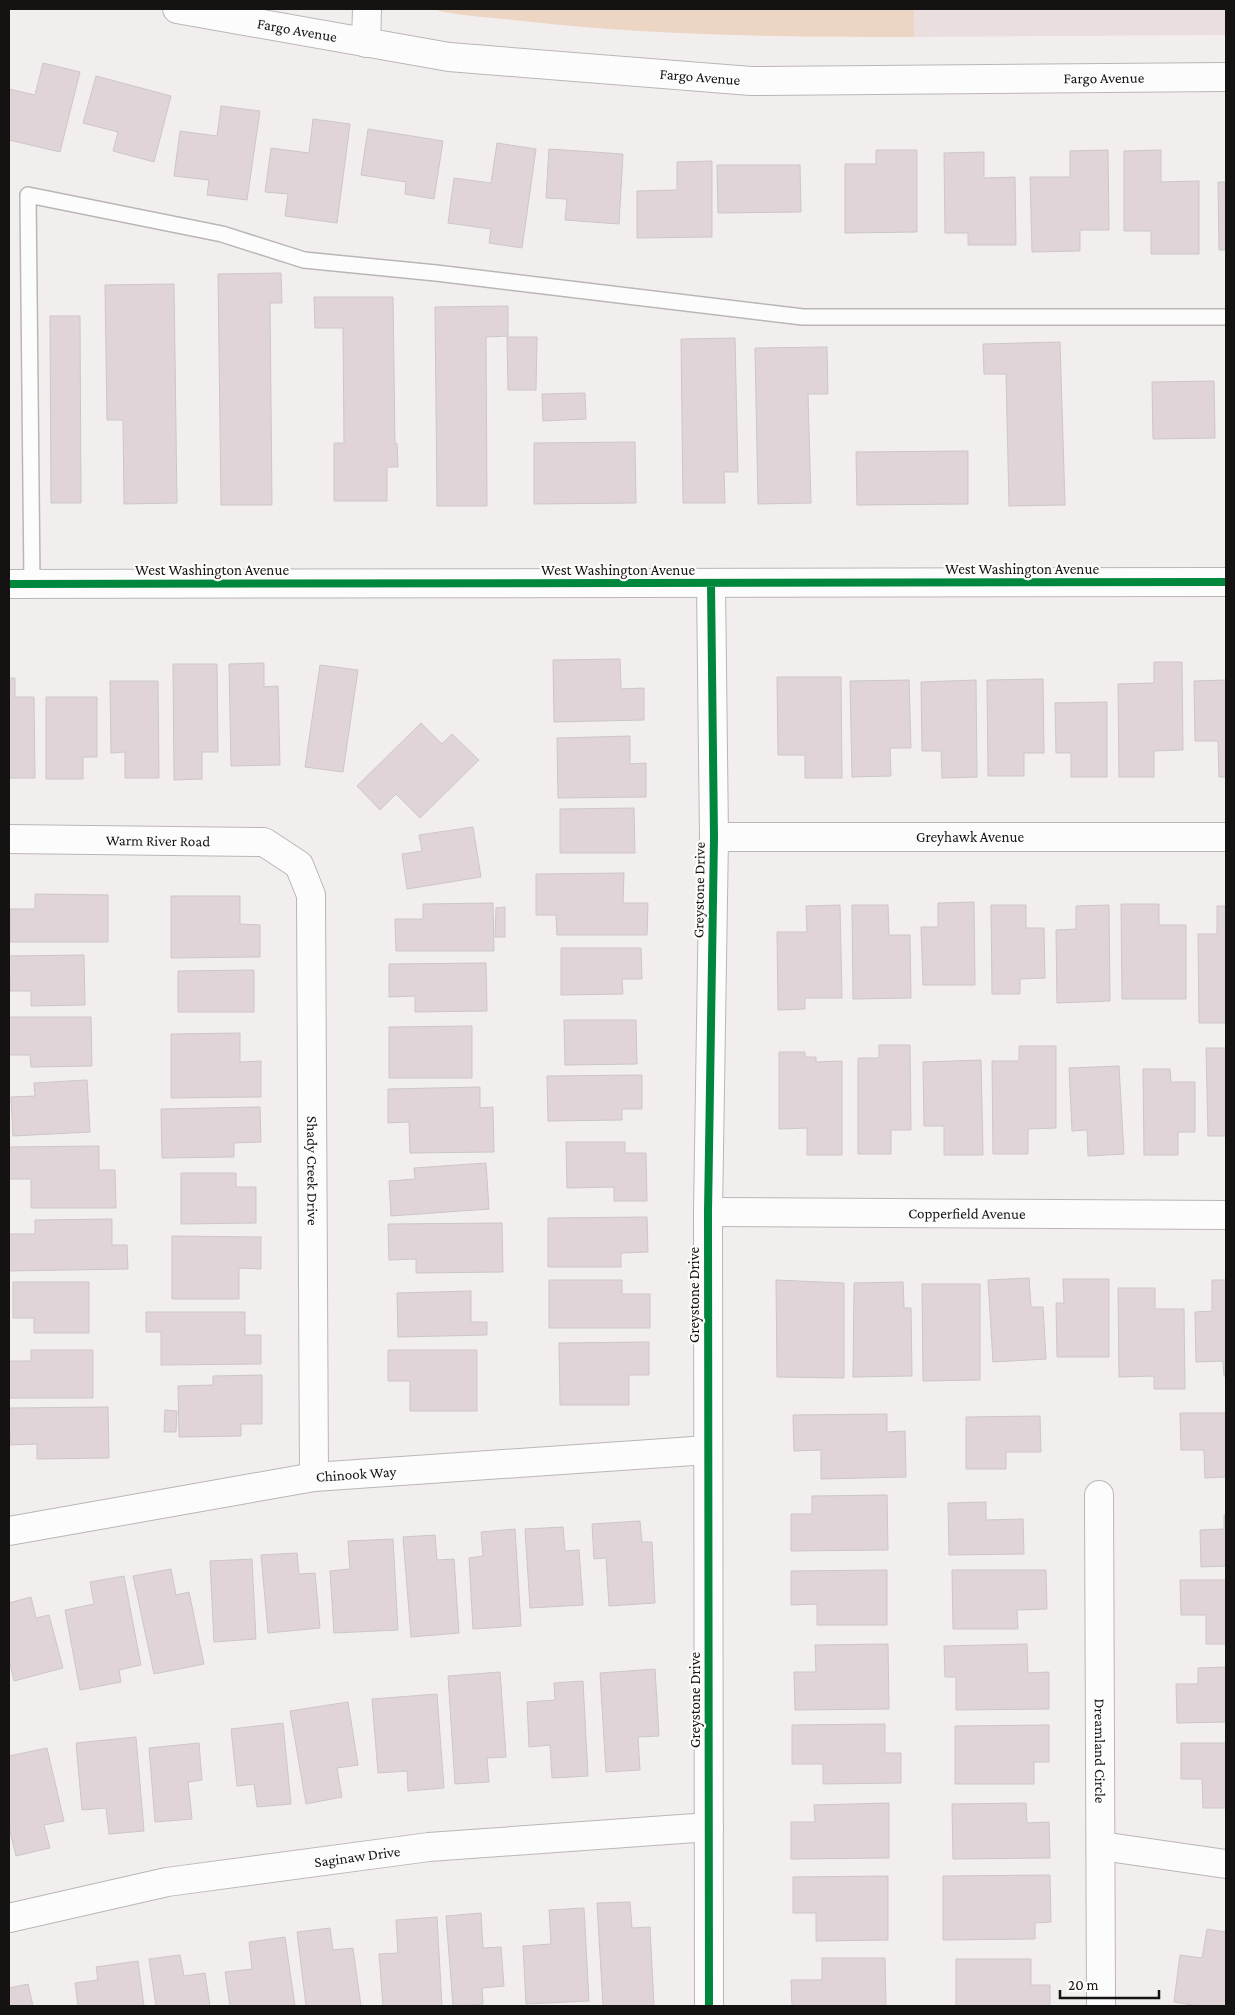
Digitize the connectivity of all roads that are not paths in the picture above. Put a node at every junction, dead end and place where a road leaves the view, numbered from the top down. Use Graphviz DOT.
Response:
graph roads {
  1 [pos="177,9"];
  2 [pos="367,9"];
  3 [pos="366,43"];
  4 [pos="1226,78"];
  5 [pos="1226,317"];
  6 [pos="1226,582"];
  7 [pos="21,584"];
  8 [pos="711,584"];
  9 [pos="714,837"];
  10 [pos="1226,837"];
  11 [pos="9,839"];
  12 [pos="299,865"];
  13 [pos="708,1212"];
  14 [pos="1226,1215"];
  15 [pos="708,1450"];
  16 [pos="314,1478"];
  17 [pos="1099,1495"];
  18 [pos="9,1531"];
  19 [pos="709,1827"];
  20 [pos="1101,1846"];
  21 [pos="1226,1864"];
  22 [pos="9,1918"];
  23 [pos="709,2006"];
  24 [pos="1102,2006"];
  1 -- 3 [label="street, Fargo Avenue"];
  2 -- 3 [label="street"];
  3 -- 4 [label="street, Fargo Avenue"];
  5 -- 7 [label="lane"];
  6 -- 8 [label="street, West Washington Avenue"];
  7 -- 8 [label="street, West Washington Avenue"];
  8 -- 9 [label="street, Greystone Drive"];
  9 -- 10 [label="street, Greyhawk Avenue"];
  9 -- 13 [label="street, Greystone Drive"];
  11 -- 12 [label="street, Warm River Road"];
  12 -- 16 [label="street, Shady Creek Drive"];
  13 -- 14 [label="street, Copperfield Avenue"];
  13 -- 15 [label="street, Greystone Drive"];
  15 -- 16 [label="street, Chinook Way"];
  15 -- 19 [label="street, Greystone Drive"];
  16 -- 18 [label="street, Chinook Way"];
  17 -- 20 [label="street, Dreamland Circle"];
  19 -- 22 [label="street, Saginaw Drive"];
  19 -- 23 [label="street, Greystone Drive"];
  20 -- 21 [label="street"];
  20 -- 24 [label="street, Dreamland Circle"];
}
